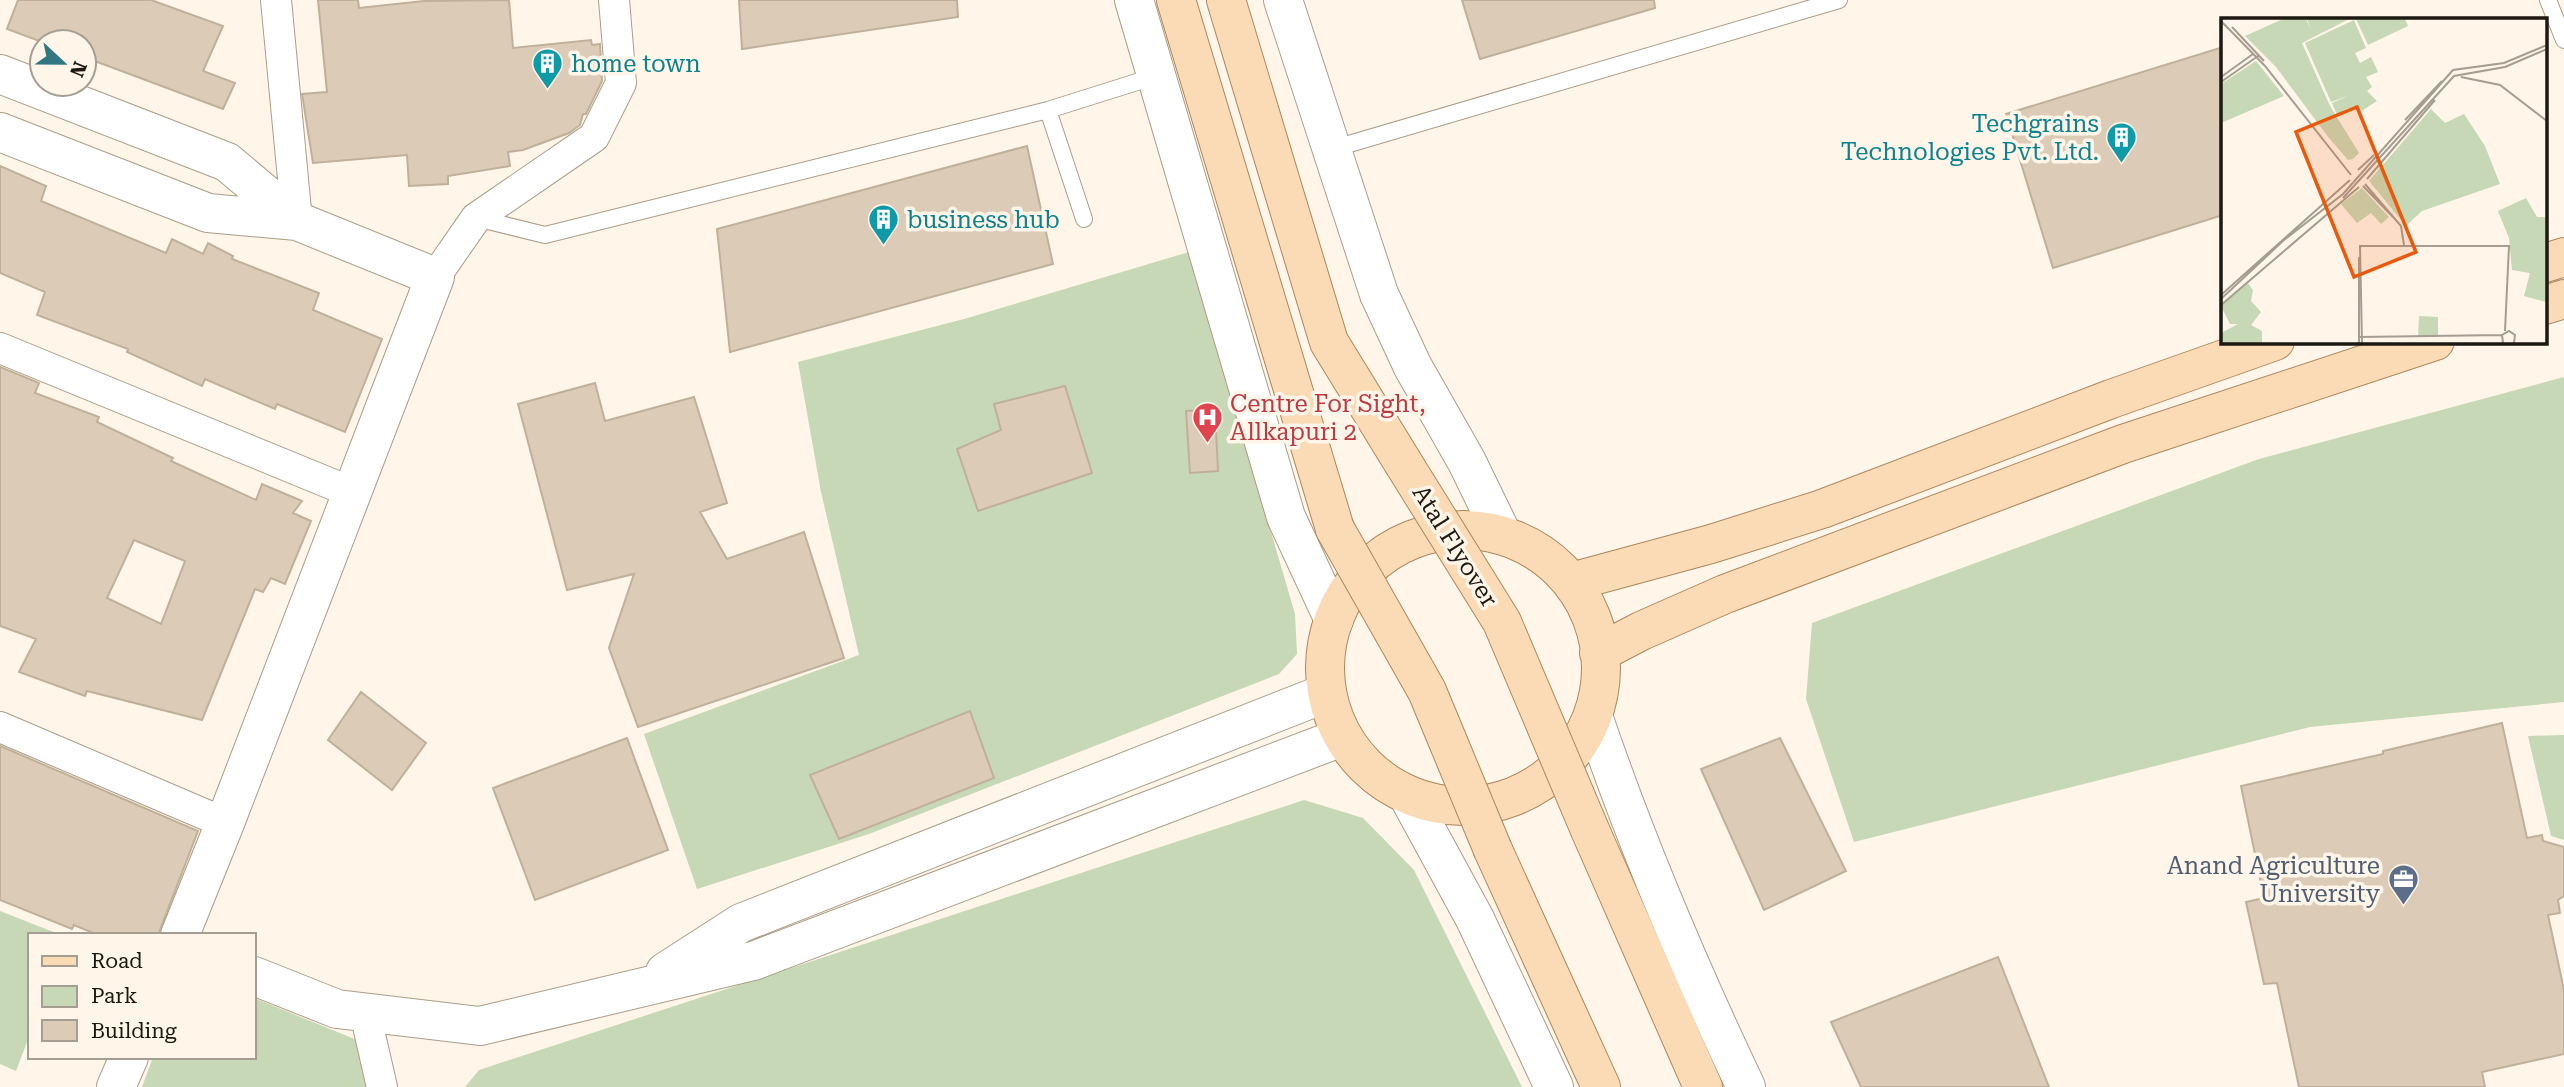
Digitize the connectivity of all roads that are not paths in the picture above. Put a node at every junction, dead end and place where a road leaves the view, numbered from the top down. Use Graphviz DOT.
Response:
graph roads {
  1 [pos="276,0"];
  2 [pos="614,0"];
  3 [pos="1176,0"];
  4 [pos="1226,0"];
  5 [pos="1283,0"];
  6 [pos="1839,0"];
  7 [pos="2548,0"];
  8 [pos="1137,10"];
  9 [pos="2564,40"];
  10 [pos="0,74"];
  11 [pos="1156,76"];
  12 [pos="1048,110"];
  13 [pos="0,132"];
  14 [pos="1332,149"];
  15 [pos="475,218"];
  16 [pos="1084,219"];
  17 [pos="297,221"];
  18 [pos="2564,257"];
  19 [pos="2546,263"];
  20 [pos="435,277"];
  21 [pos="2564,299"];
  22 [pos="2546,305"];
  23 [pos="2269,343"];
  24 [pos="2429,343"];
  25 [pos="0,348"];
  26 [pos="2111,399"];
  27 [pos="2123,444"];
  28 [pos="351,492"];
  29 [pos="1502,534"];
  30 [pos="1571,582"];
  31 [pos="1334,620"];
  32 [pos="1599,653"];
  33 [pos="1326,693"];
  34 [pos="1593,716"];
  35 [pos="0,727"];
  36 [pos="1342,737"];
  37 [pos="1408,796"];
  38 [pos="225,823"];
  39 [pos="181,933"];
  40 [pos="256,977"];
  41 [pos="646,985"];
  42 [pos="366,1013"];
  43 [pos="128,1059"];
  44 [pos="116,1087"];
  45 [pos="382,1087"];
  46 [pos="1554,1087"];
  47 [pos="1601,1087"];
  48 [pos="1703,1087"];
  49 [pos="1746,1087"];
  1 -- 17 [label="street"];
  2 -- 15 [label="street"];
  3 -- 8 [label="street"];
  3 -- 47 [label="main road, bridge"];
  4 -- 48 [label="main road, Atal Flyover, bridge"];
  5 -- 14 [label="street"];
  6 -- 14 [label="lane"];
  7 -- 9 [label="lane"];
  8 -- 11 [label="street"];
  10 -- 17 [label="street"];
  11 -- 12 [label="lane"];
  11 -- 31 [label="street"];
  12 -- 15 [label="lane"];
  12 -- 16 [label="lane"];
  13 -- 17 [label="street"];
  14 -- 29 [label="street"];
  15 -- 20 [label="street"];
  17 -- 20 [label="street"];
  18 -- 19 [label="main road"];
  20 -- 28 [label="street"];
  21 -- 22 [label="main road"];
  23 -- 26 [label="main road"];
  24 -- 27 [label="main road"];
  25 -- 28 [label="street"];
  26 -- 27 [label="main road"];
  26 -- 30 [label="main road"];
  27 -- 32 [label="main road"];
  28 -- 38 [label="street"];
  29 -- 30 [label="main road"];
  29 -- 31 [label="main road"];
  30 -- 32 [label="main road"];
  31 -- 33 [label="main road"];
  32 -- 34 [label="main road"];
  33 -- 36 [label="main road"];
  33 -- 41 [label="street"];
  34 -- 37 [label="main road"];
  34 -- 49 [label="street"];
  35 -- 38 [label="street"];
  36 -- 37 [label="main road"];
  36 -- 41 [label="street"];
  37 -- 46 [label="street"];
  38 -- 39 [label="street"];
  40 -- 42 [label="street"];
  41 -- 42 [label="street"];
  42 -- 45 [label="street"];
  43 -- 44 [label="street"];
}
